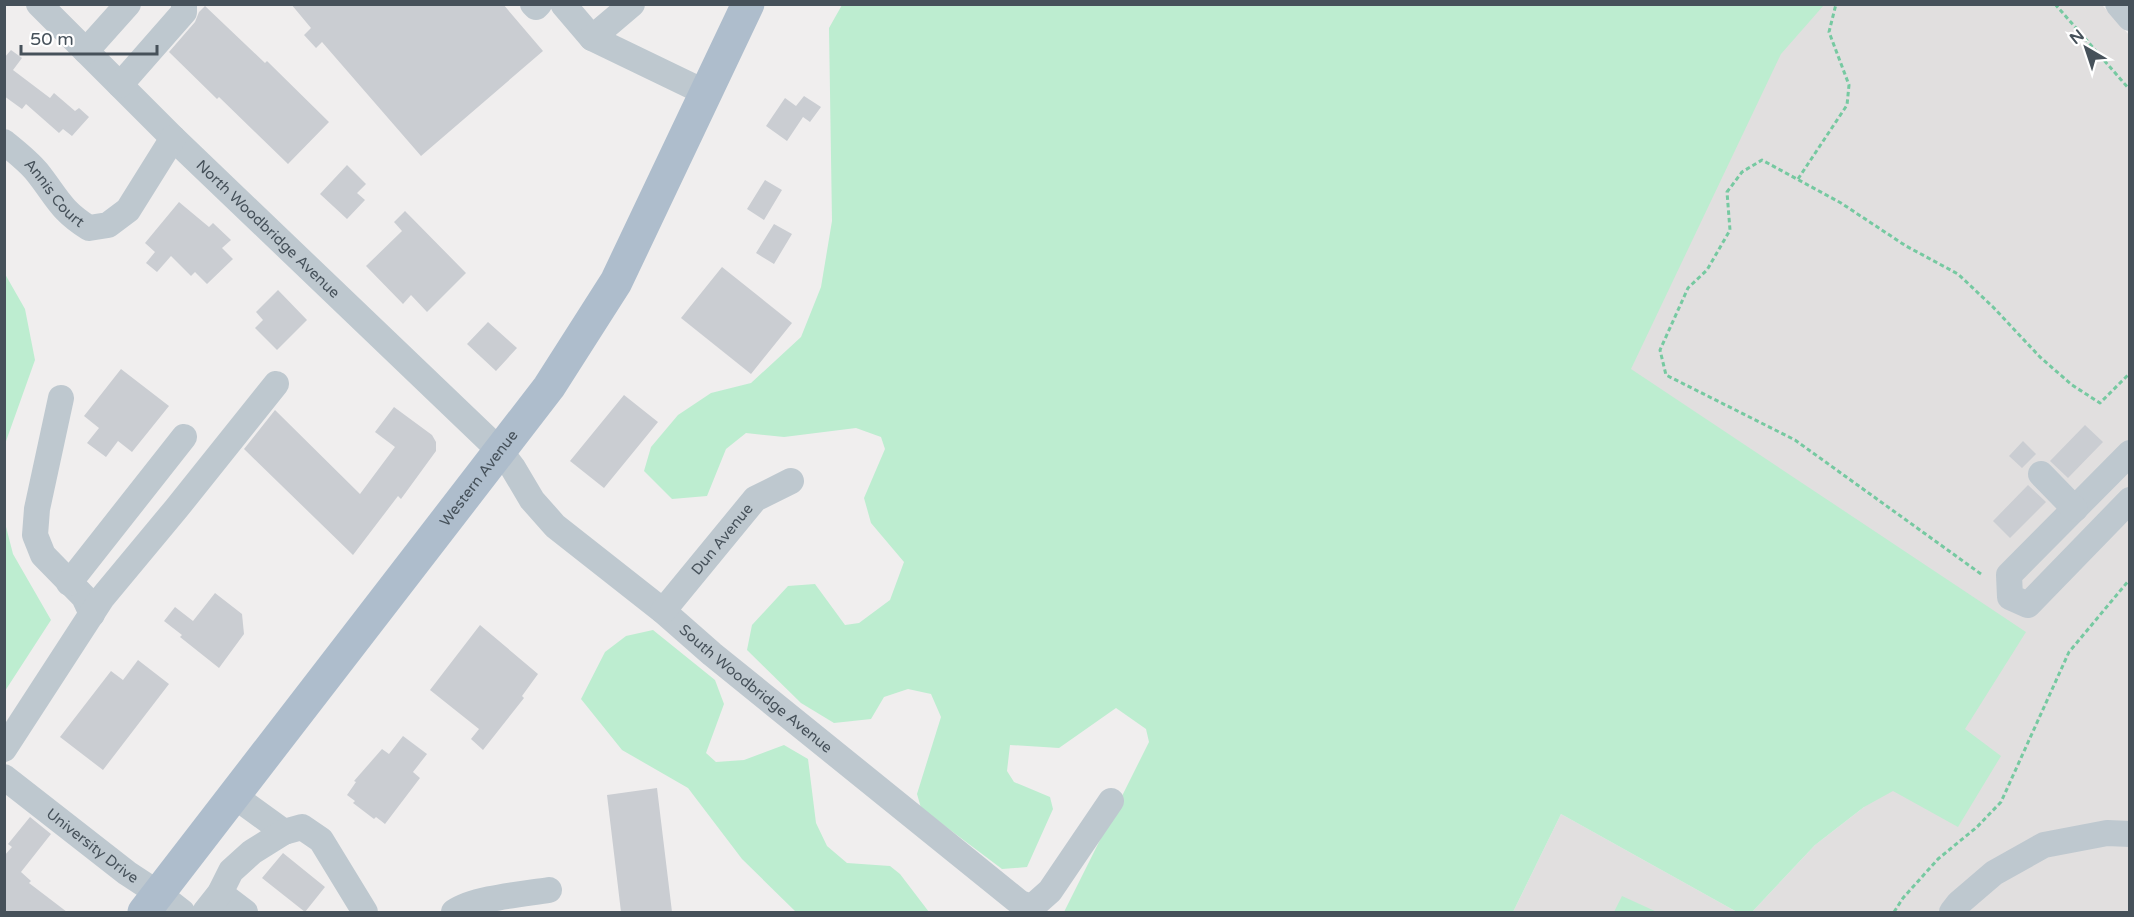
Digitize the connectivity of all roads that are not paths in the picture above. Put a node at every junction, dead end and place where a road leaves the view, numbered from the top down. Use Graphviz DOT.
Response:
graph roads {
  1 [pos="39,4"];
  2 [pos="128,4"];
  3 [pos="184,4"];
  4 [pos="533,4"];
  5 [pos="539,4"];
  6 [pos="563,4"];
  7 [pos="632,4"];
  8 [pos="748,4"];
  9 [pos="2118,4"];
  10 [pos="2130,18"];
  11 [pos="592,38"];
  12 [pos="86,51"];
  13 [pos="120,85"];
  14 [pos="706,93"];
  15 [pos="173,138"];
  16 [pos="4,142"];
  17 [pos="276,384"];
  18 [pos="61,398"];
  19 [pos="184,437"];
  20 [pos="500,451"];
  21 [pos="2130,453"];
  22 [pos="2041,474"];
  23 [pos="791,481"];
  24 [pos="2130,500"];
  25 [pos="2075,508"];
  26 [pos="69,583"];
  27 [pos="663,611"];
  28 [pos="92,614"];
  29 [pos="4,749"];
  30 [pos="4,777"];
  31 [pos="232,795"];
  32 [pos="1111,801"];
  33 [pos="284,832"];
  34 [pos="2130,834"];
  35 [pos="549,890"];
  36 [pos="212,903"];
  37 [pos="162,906"];
  38 [pos="245,912"];
  39 [pos="366,912"];
  40 [pos="454,912"];
  41 [pos="1952,912"];
  1 -- 12 [label="street, North Woodbridge Avenue"];
  2 -- 12 [label="street"];
  3 -- 13 [label="street"];
  4 -- 5 [label="street"];
  6 -- 11 [label="street"];
  7 -- 11 [label="street"];
  8 -- 14 [label="main road, Western Avenue"];
  9 -- 10 [label="street"];
  11 -- 14 [label="street"];
  12 -- 13 [label="street, North Woodbridge Avenue"];
  13 -- 15 [label="street, North Woodbridge Avenue"];
  14 -- 20 [label="main road, Western Avenue"];
  15 -- 16 [label="street, Annis Court"];
  15 -- 20 [label="street, North Woodbridge Avenue"];
  17 -- 28 [label="street"];
  18 -- 26 [label="street"];
  19 -- 26 [label="street"];
  20 -- 27 [label="street, South Woodbridge Avenue"];
  20 -- 31 [label="main road, Western Avenue"];
  21 -- 25 [label="street"];
  22 -- 25 [label="street"];
  23 -- 27 [label="street, Dun Avenue"];
  24 -- 25 [label="street"];
  26 -- 28 [label="street"];
  27 -- 32 [label="street, South Woodbridge Avenue"];
  28 -- 29 [label="street"];
  30 -- 37 [label="street, University Drive"];
  31 -- 33 [label="street"];
  31 -- 37 [label="main road, Western Avenue"];
  33 -- 36 [label="street"];
  33 -- 39 [label="street"];
  34 -- 41 [label="street"];
  35 -- 40 [label="street"];
  36 -- 38 [label="street"];
}
